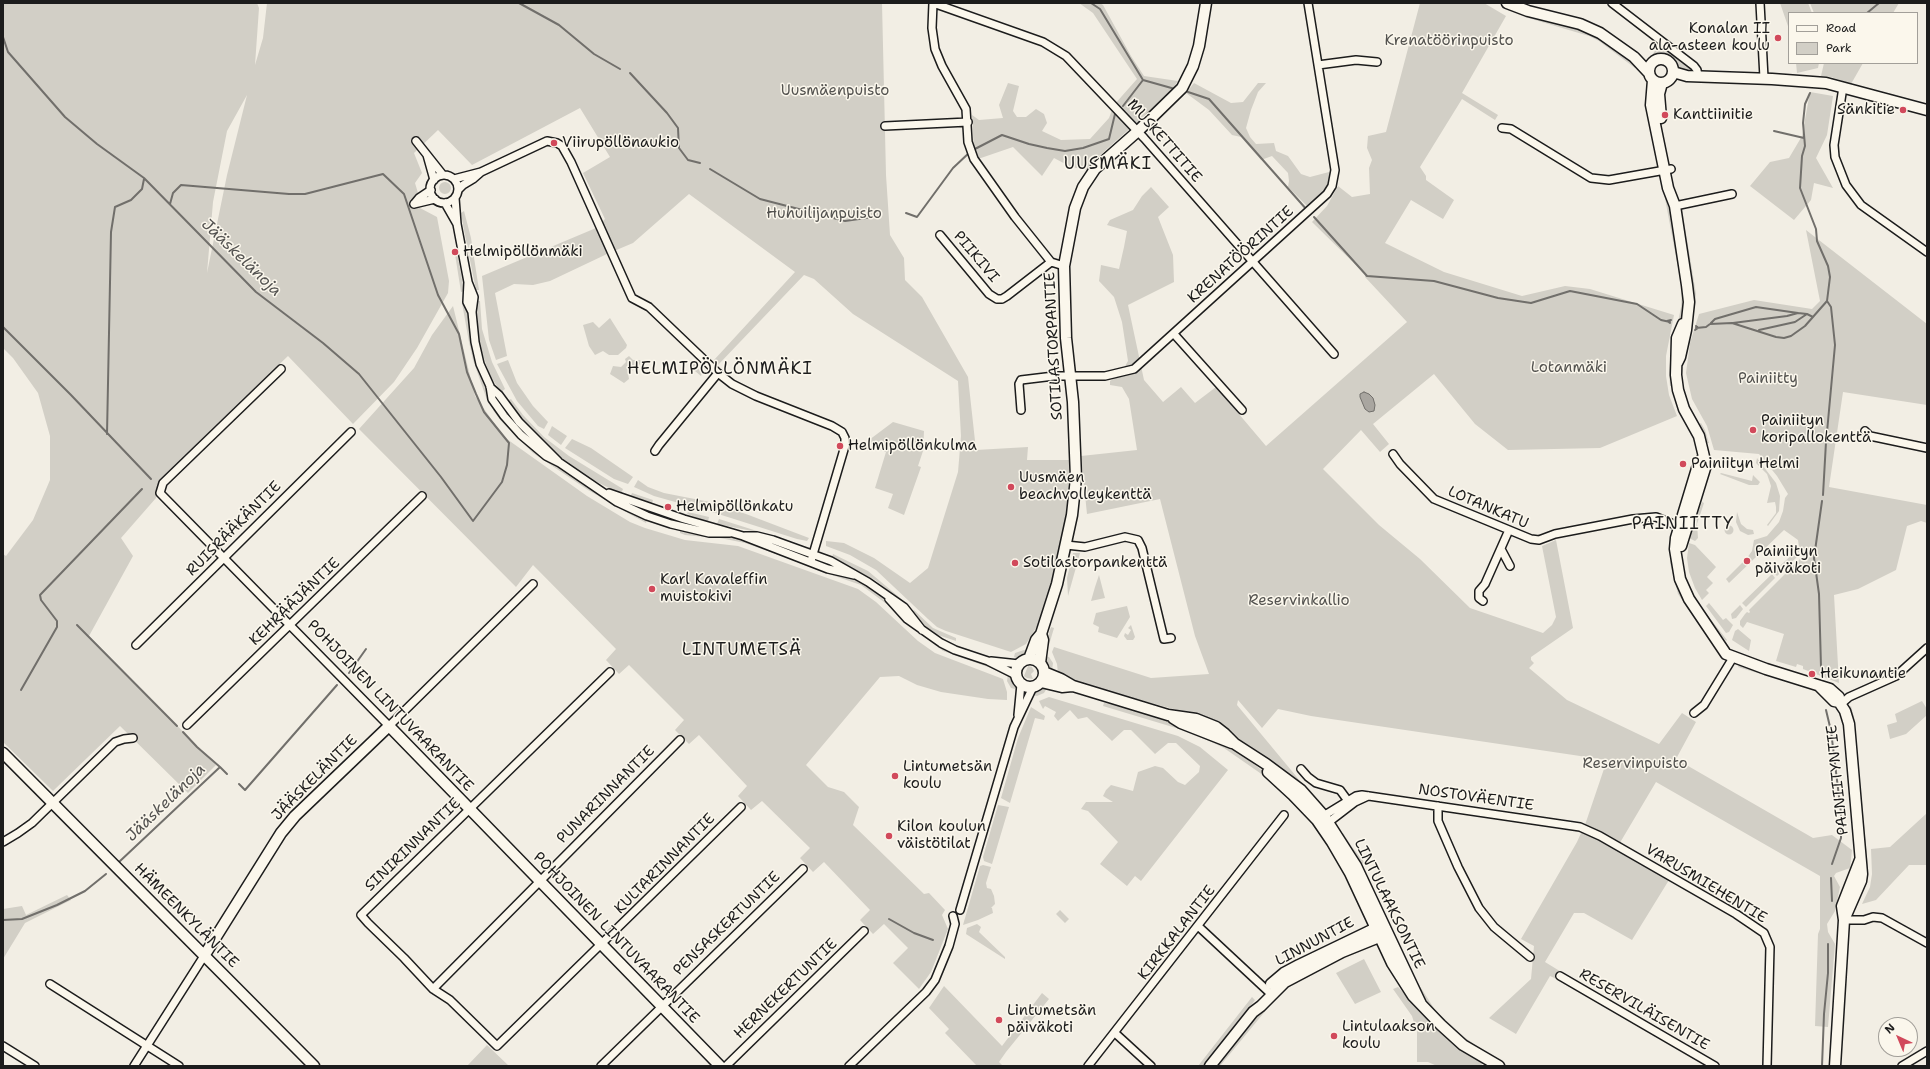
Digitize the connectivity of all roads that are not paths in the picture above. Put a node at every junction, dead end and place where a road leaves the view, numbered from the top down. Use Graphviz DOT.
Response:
graph roads {
  1 [pos="933,3"];
  2 [pos="1206,3"];
  3 [pos="1308,3"];
  4 [pos="1507,3"];
  5 [pos="1612,3"];
  6 [pos="1760,3"];
  7 [pos="1634,56"];
  8 [pos="1654,61"];
  9 [pos="1377,62"];
  10 [pos="1318,65"];
  11 [pos="1674,72"];
  12 [pos="1698,76"];
  13 [pos="1764,78"];
  14 [pos="1655,79"];
  15 [pos="1842,87"];
  16 [pos="1927,110"];
  17 [pos="968,122"];
  18 [pos="885,126"];
  19 [pos="1502,128"];
  20 [pos="1138,131"];
  21 [pos="416,141"];
  22 [pos="427,155"];
  23 [pos="1667,170"];
  24 [pos="481,172"];
  25 [pos="443,175"];
  26 [pos="454,179"];
  27 [pos="434,180"];
  28 [pos="431,190"];
  29 [pos="458,190"];
  30 [pos="1732,194"];
  31 [pos="455,198"];
  32 [pos="435,199"];
  33 [pos="1674,202"];
  34 [pos="445,203"];
  35 [pos="457,224"];
  36 [pos="940,235"];
  37 [pos="1927,252"];
  38 [pos="1051,262"];
  39 [pos="1252,262"];
  40 [pos="1064,266"];
  41 [pos="1174,334"];
  42 [pos="1334,354"];
  43 [pos="280,369"];
  44 [pos="718,373"];
  45 [pos="1071,377"];
  46 [pos="1021,410"];
  47 [pos="1242,410"];
  48 [pos="1865,431"];
  49 [pos="351,432"];
  50 [pos="1927,448"];
  51 [pos="655,451"];
  52 [pos="1393,454"];
  53 [pos="422,496"];
  54 [pos="1682,527"];
  55 [pos="1509,530"];
  56 [pos="1066,545"];
  57 [pos="1501,548"];
  58 [pos="223,557"];
  59 [pos="812,558"];
  60 [pos="1510,566"];
  61 [pos="533,584"];
  62 [pos="1483,601"];
  63 [pos="290,626"];
  64 [pos="1041,634"];
  65 [pos="1171,638"];
  66 [pos="136,644"];
  67 [pos="1927,648"];
  68 [pos="1734,656"];
  69 [pos="1028,659"];
  70 [pos="988,661"];
  71 [pos="1019,664"];
  72 [pos="610,672"];
  73 [pos="1039,676"];
  74 [pos="1018,679"];
  75 [pos="1840,703"];
  76 [pos="1694,713"];
  77 [pos="1018,715"];
  78 [pos="187,725"];
  79 [pos="389,726"];
  80 [pos="133,738"];
  81 [pos="680,740"];
  82 [pos="3,753"];
  83 [pos="1301,769"];
  84 [pos="52,803"];
  85 [pos="1349,803"];
  86 [pos="1438,806"];
  87 [pos="741,807"];
  88 [pos="469,809"];
  89 [pos="1284,815"];
  90 [pos="1323,822"];
  91 [pos="1580,827"];
  92 [pos="3,842"];
  93 [pos="803,869"];
  94 [pos="539,881"];
  95 [pos="960,910"];
  96 [pos="953,916"];
  97 [pos="1844,920"];
  98 [pos="1198,926"];
  99 [pos="864,931"];
  100 [pos="1381,931"];
  101 [pos="1927,943"];
  102 [pos="602,944"];
  103 [pos="204,956"];
  104 [pos="1530,957"];
  105 [pos="1560,976"];
  106 [pos="50,984"];
  107 [pos="433,989"];
  108 [pos="1269,992"];
  109 [pos="1840,993"];
  110 [pos="662,1006"];
  111 [pos="1115,1033"];
  112 [pos="147,1045"];
  113 [pos="3,1046"];
  114 [pos="1927,1052"];
  115 [pos="34,1066"];
  116 [pos="134,1066"];
  117 [pos="179,1066"];
  118 [pos="314,1066"];
  119 [pos="601,1066"];
  120 [pos="720,1066"];
  121 [pos="726,1066"];
  122 [pos="849,1066"];
  123 [pos="1088,1066"];
  124 [pos="1151,1066"];
  125 [pos="1210,1066"];
  126 [pos="1499,1066"];
  127 [pos="1715,1066"];
  128 [pos="1766,1066"];
  129 [pos="1835,1066"];
  130 [pos="1841,1066"];
  131 [pos="1902,1066"];
  1 -- 17 [label="street"];
  1 -- 20 [label="street, MUSKETTITIE"];
  2 -- 20 [label="street, SOTILASTORPANTIE"];
  3 -- 10 [label="street, KRENATÖÖRINTIE"];
  4 -- 7 [label="street"];
  5 -- 12 [label="street"];
  6 -- 13 [label="street"];
  7 -- 8 [label="street"];
  7 -- 14 [label="street"];
  8 -- 11 [label="street"];
  8 -- 14 [label="street"];
  9 -- 10 [label="street"];
  10 -- 39 [label="street, KRENATÖÖRINTIE"];
  11 -- 12 [label="street"];
  11 -- 14 [label="street"];
  12 -- 13 [label="street"];
  13 -- 15 [label="street"];
  14 -- 23 [label="street, PAINIITYNTIE"];
  15 -- 16 [label="street"];
  15 -- 37 [label="street"];
  17 -- 18 [label="street"];
  17 -- 38 [label="street"];
  19 -- 23 [label="street"];
  20 -- 39 [label="street, MUSKETTITIE"];
  20 -- 40 [label="street, SOTILASTORPANTIE"];
  21 -- 22 [label="street"];
  22 -- 25 [label="street"];
  22 -- 27 [label="street"];
  23 -- 33 [label="street, PAINIITYNTIE"];
  24 -- 26 [label="street"];
  24 -- 29 [label="street"];
  24 -- 44 [label="street"];
  25 -- 26 [label="street"];
  25 -- 27 [label="street"];
  26 -- 29 [label="street"];
  27 -- 28 [label="street"];
  28 -- 32 [label="street"];
  28 -- 32 [label="street"];
  29 -- 31 [label="street"];
  30 -- 33 [label="street"];
  31 -- 34 [label="street"];
  31 -- 35 [label="street"];
  32 -- 34 [label="street"];
  33 -- 54 [label="street, PAINIITYNTIE"];
  34 -- 35 [label="street"];
  35 -- 59 [label="street"];
  36 -- 38 [label="street, PIIKIVI"];
  38 -- 40 [label="street"];
  39 -- 41 [label="street, KRENATÖÖRINTIE"];
  39 -- 42 [label="street, MUSKETTITIE"];
  40 -- 45 [label="street, SOTILASTORPANTIE"];
  41 -- 45 [label="street, KRENATÖÖRINTIE"];
  41 -- 47 [label="street"];
  43 -- 58 [label="street, POHJOINEN LINTUVAARANTIE"];
  44 -- 51 [label="street"];
  44 -- 59 [label="street"];
  45 -- 46 [label="street, KRENATÖÖRINTIE"];
  45 -- 56 [label="street, SOTILASTORPANTIE"];
  48 -- 50 [label="street"];
  49 -- 58 [label="street, RUISRÄÄKÄNTIE"];
  52 -- 55 [label="street, LOTANKATU"];
  53 -- 63 [label="street, KEHRÄÄJÄNTIE"];
  54 -- 55 [label="street, LOTANKATU"];
  54 -- 68 [label="street, PAINIITYNTIE"];
  55 -- 57 [label="street"];
  56 -- 64 [label="street, SOTILASTORPANTIE"];
  56 -- 65 [label="street"];
  57 -- 60 [label="street"];
  57 -- 62 [label="street"];
  58 -- 63 [label="street, POHJOINEN LINTUVAARANTIE"];
  58 -- 66 [label="street, RUISRÄÄKÄNTIE"];
  59 -- 70 [label="street"];
  61 -- 79 [label="street, JÄÄSKELÄNTIE"];
  63 -- 78 [label="street, KEHRÄÄJÄNTIE"];
  63 -- 79 [label="street, POHJOINEN LINTUVAARANTIE"];
  64 -- 69 [label="street, SOTILASTORPANTIE"];
  64 -- 73 [label="street, SOTILASTORPANTIE"];
  67 -- 75 [label="street"];
  68 -- 75 [label="street, PAINIITYNTIE"];
  68 -- 76 [label="street"];
  69 -- 71 [label="street"];
  69 -- 73 [label="street"];
  70 -- 71 [label="street"];
  70 -- 74 [label="street"];
  71 -- 74 [label="street"];
  72 -- 88 [label="street, SINIRINNANTIE"];
  73 -- 74 [label="street"];
  73 -- 77 [label="street"];
  73 -- 90 [label="street, LINTULAAKSONTIE"];
  74 -- 77 [label="street"];
  75 -- 97 [label="street, PAINIITYNTIE"];
  77 -- 95 [label="street"];
  79 -- 88 [label="street, POHJOINEN LINTUVAARANTIE"];
  79 -- 103 [label="street, JÄÄSKELÄNTIE"];
  80 -- 84 [label="street"];
  81 -- 94 [label="street, PUNARINNANTIE"];
  82 -- 84 [label="street, HÄMEENKYLÄNTIE"];
  83 -- 85 [label="street"];
  84 -- 92 [label="street"];
  84 -- 103 [label="street, HÄMEENKYLÄNTIE"];
  85 -- 86 [label="street, NOSTOVÄENTIE"];
  85 -- 90 [label="street, NOSTOVÄENTIE"];
  86 -- 91 [label="street, NOSTOVÄENTIE"];
  86 -- 104 [label="street"];
  87 -- 102 [label="street, KULTARINNANTIE"];
  88 -- 94 [label="street, POHJOINEN LINTUVAARANTIE"];
  88 -- 107 [label="street, SINIRINNANTIE"];
  89 -- 98 [label="street, KIRKKALANTIE"];
  90 -- 100 [label="street, LINTULAAKSONTIE"];
  91 -- 128 [label="street, VARUSMIEHENTIE"];
  93 -- 110 [label="street, PENSASKERTUNTIE"];
  94 -- 102 [label="street, POHJOINEN LINTUVAARANTIE"];
  94 -- 107 [label="street, PUNARINNANTIE"];
  96 -- 122 [label="street"];
  97 -- 101 [label="street"];
  97 -- 109 [label="street, PAINIITYNTIE"];
  98 -- 108 [label="street"];
  98 -- 111 [label="street, KIRKKALANTIE"];
  99 -- 121 [label="street, HERNEKERTUNTIE"];
  100 -- 108 [label="street, LINNUNTIE"];
  100 -- 126 [label="street, LINTULAAKSONTIE"];
  102 -- 107 [label="street, KULTARINNANTIE"];
  102 -- 110 [label="street, POHJOINEN LINTUVAARANTIE"];
  103 -- 112 [label="street, JÄÄSKELÄNTIE"];
  103 -- 118 [label="street, HÄMEENKYLÄNTIE"];
  105 -- 127 [label="street, RESERVILÄISENTIE"];
  106 -- 112 [label="street"];
  108 -- 125 [label="street, LINNUNTIE"];
  109 -- 129 [label="street"];
  109 -- 130 [label="street"];
  110 -- 119 [label="street, PENSASKERTUNTIE"];
  110 -- 120 [label="street, POHJOINEN LINTUVAARANTIE"];
  111 -- 123 [label="street, KIRKKALANTIE"];
  111 -- 124 [label="street"];
  112 -- 116 [label="street, JÄÄSKELÄNTIE"];
  112 -- 117 [label="street"];
  113 -- 115 [label="street"];
  114 -- 131 [label="street"];
}
